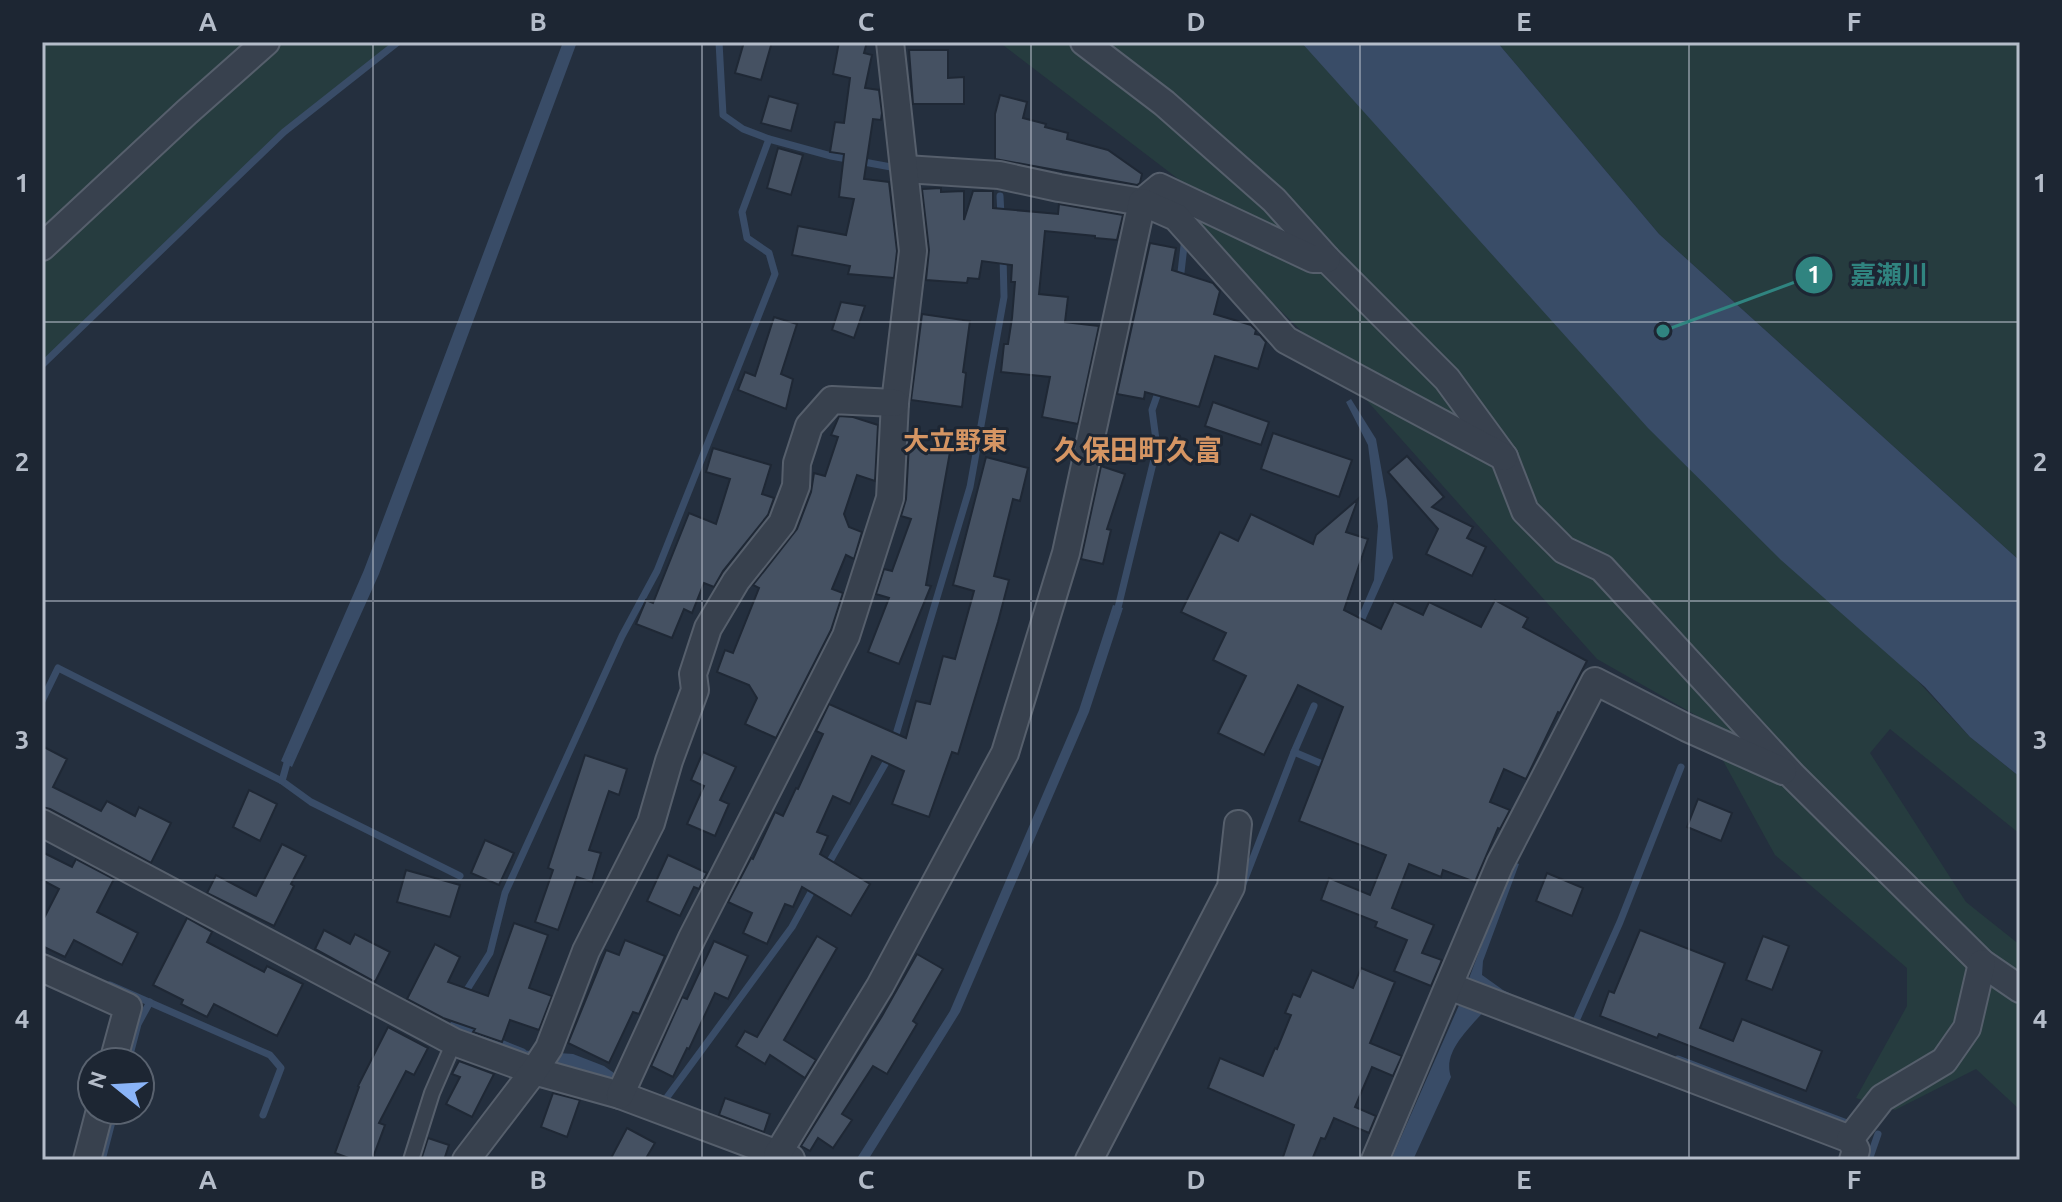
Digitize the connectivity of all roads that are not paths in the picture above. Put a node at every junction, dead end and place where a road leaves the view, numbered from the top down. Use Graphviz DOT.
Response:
graph roads {
  1 [pos="266,42"];
  2 [pos="890,42"];
  3 [pos="1084,42"];
  4 [pos="905,169"];
  5 [pos="1142,202"];
  6 [pos="42,247"];
  7 [pos="1327,259"];
  8 [pos="895,403"];
  9 [pos="1504,457"];
  10 [pos="1793,776"];
  11 [pos="42,823"];
  12 [pos="1238,824"];
  13 [pos="1982,963"];
  14 [pos="42,968"];
  15 [pos="2020,989"];
  16 [pos="1463,991"];
  17 [pos="454,1042"];
  18 [pos="117,1046"];
  19 [pos="534,1071"];
  20 [pos="624,1085"];
  21 [pos="96,1126"];
  22 [pos="1852,1150"];
  23 [pos="786,1158"];
  24 [pos="87,1160"];
  25 [pos="411,1160"];
  26 [pos="466,1160"];
  27 [pos="1089,1160"];
  28 [pos="1375,1160"];
  1 -- 6 [label="street"];
  2 -- 4 [label="street"];
  3 -- 7 [label="street"];
  4 -- 5 [label="street"];
  4 -- 8 [label="street"];
  5 -- 7 [label="street"];
  5 -- 9 [label="street"];
  5 -- 23 [label="street"];
  7 -- 9 [label="street"];
  8 -- 19 [label="street"];
  8 -- 20 [label="street"];
  9 -- 10 [label="street"];
  10 -- 13 [label="street"];
  10 -- 16 [label="street"];
  11 -- 17 [label="street"];
  12 -- 27 [label="street"];
  13 -- 15 [label="street"];
  13 -- 22 [label="street"];
  14 -- 18 [label="street"];
  16 -- 22 [label="street"];
  16 -- 28 [label="street"];
  17 -- 19 [label="street"];
  17 -- 25 [label="lane"];
  19 -- 20 [label="street"];
  19 -- 26 [label="street"];
  20 -- 23 [label="street"];
  21 -- 24 [label="street"];
}
